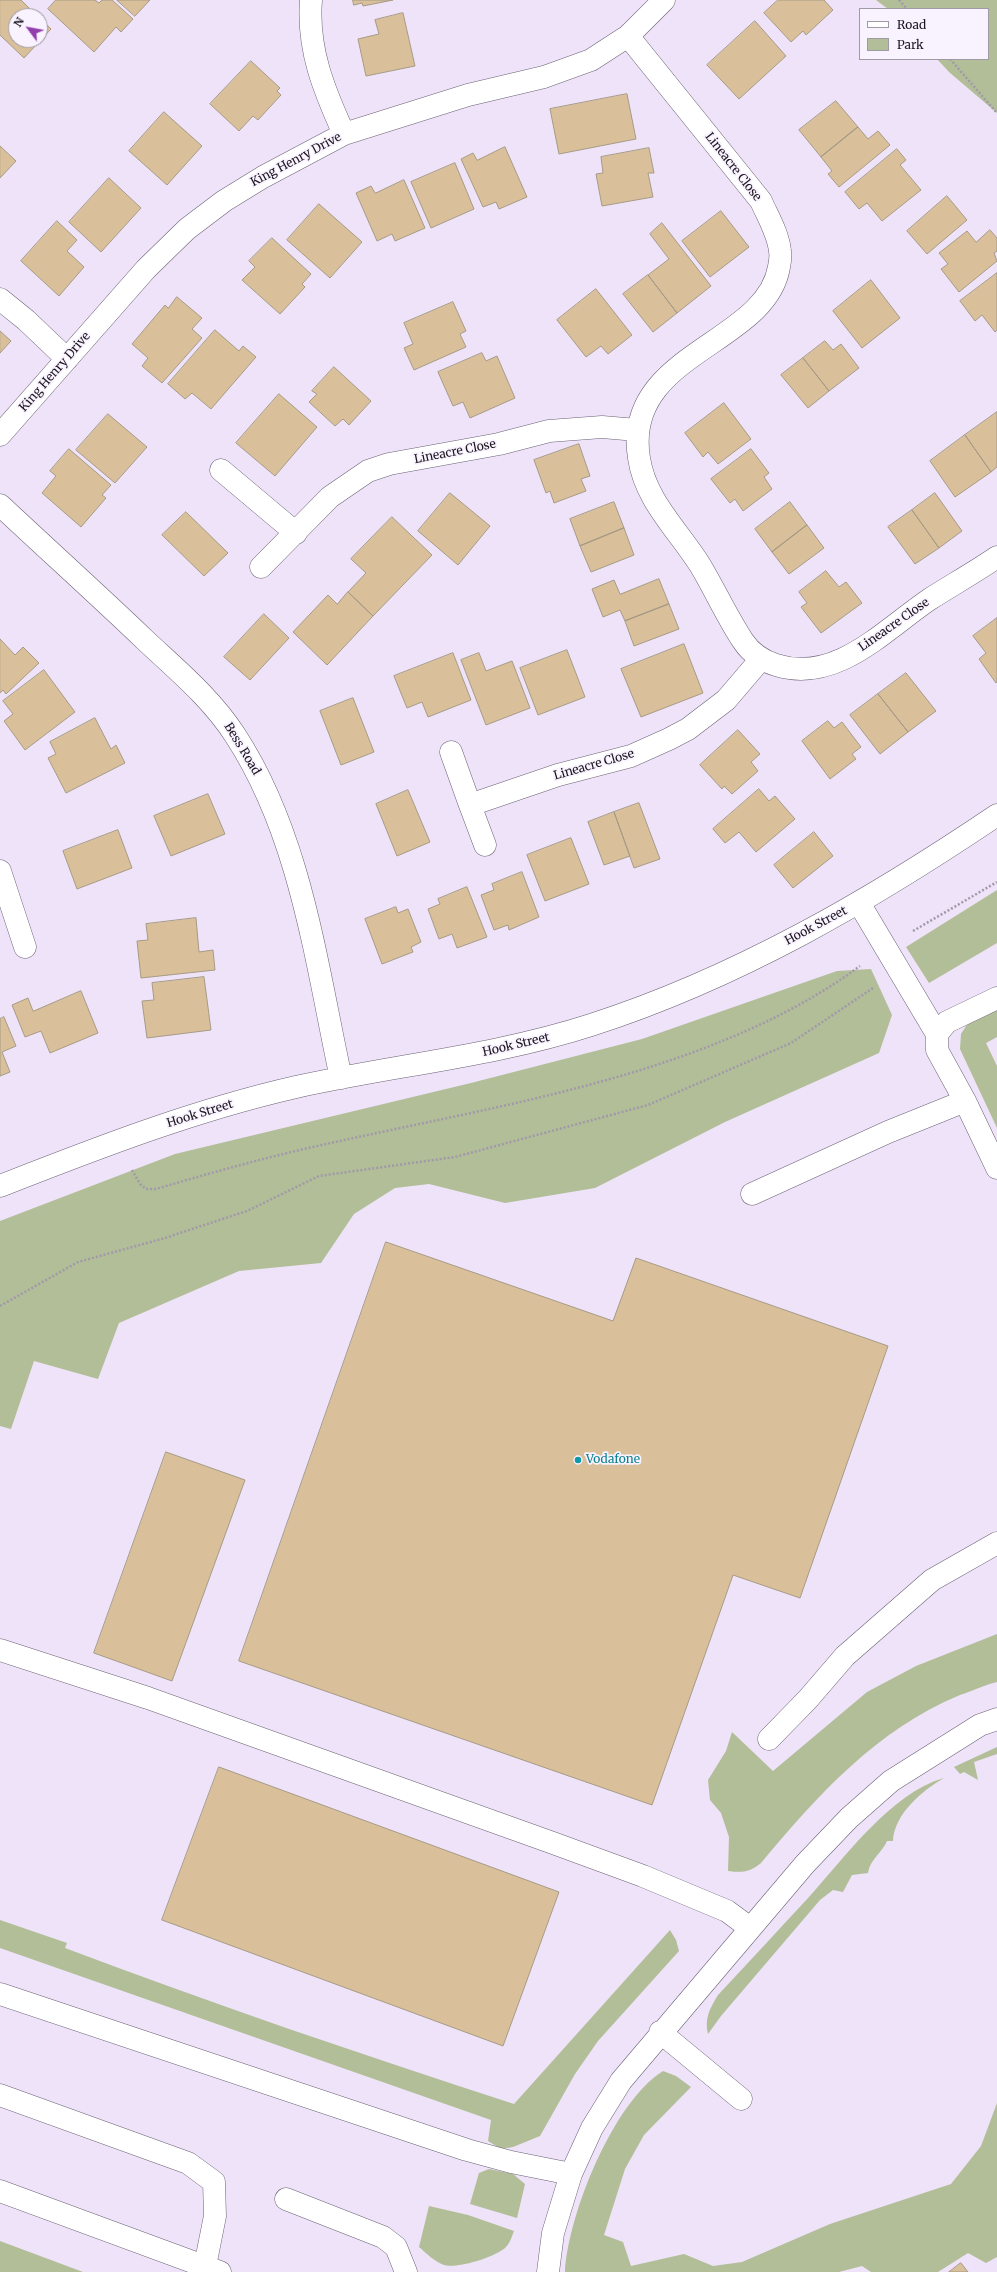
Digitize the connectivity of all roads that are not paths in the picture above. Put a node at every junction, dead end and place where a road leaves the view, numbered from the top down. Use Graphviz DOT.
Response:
graph roads {
  1 [pos="310,0"];
  2 [pos="664,0"];
  3 [pos="628,36"];
  4 [pos="344,134"];
  5 [pos="0,299"];
  6 [pos="67,358"];
  7 [pos="637,430"];
  8 [pos="0,435"];
  9 [pos="220,470"];
  10 [pos="0,505"];
  11 [pos="296,533"];
  12 [pos="997,557"];
  13 [pos="261,567"];
  14 [pos="761,659"];
  15 [pos="451,752"];
  16 [pos="470,805"];
  17 [pos="997,815"];
  18 [pos="485,845"];
  19 [pos="0,871"];
  20 [pos="859,903"];
  21 [pos="25,947"];
  22 [pos="997,998"];
  23 [pos="937,1034"];
  24 [pos="341,1078"];
  25 [pos="965,1101"];
  26 [pos="997,1168"];
  27 [pos="0,1186"];
  28 [pos="752,1194"];
  29 [pos="997,1543"];
  30 [pos="0,1650"];
  31 [pos="997,1719"];
  32 [pos="769,1739"];
  33 [pos="750,1928"];
  34 [pos="0,1994"];
  35 [pos="660,2032"];
  36 [pos="0,2095"];
  37 [pos="741,2099"];
  38 [pos="571,2174"];
  39 [pos="0,2191"];
  40 [pos="286,2199"];
  41 [pos="213,2269"];
  42 [pos="406,2272"];
  43 [pos="548,2272"];
  1 -- 4 [label="street"];
  2 -- 3 [label="street, King Henry Drive"];
  3 -- 4 [label="street, King Henry Drive"];
  3 -- 7 [label="street, Lineacre Close"];
  4 -- 6 [label="street, King Henry Drive"];
  5 -- 6 [label="street"];
  6 -- 8 [label="street, King Henry Drive"];
  7 -- 11 [label="street, Lineacre Close"];
  7 -- 14 [label="street, Lineacre Close"];
  9 -- 11 [label="street"];
  10 -- 24 [label="street, Bess Road"];
  11 -- 13 [label="street, Lineacre Close"];
  12 -- 14 [label="street, Lineacre Close"];
  14 -- 16 [label="street, Lineacre Close"];
  15 -- 16 [label="street"];
  16 -- 18 [label="street"];
  17 -- 20 [label="street, Hook Street"];
  19 -- 21 [label="street"];
  20 -- 23 [label="street"];
  20 -- 24 [label="street, Hook Street"];
  22 -- 23 [label="street"];
  23 -- 25 [label="street"];
  24 -- 27 [label="street, Hook Street"];
  25 -- 26 [label="street"];
  25 -- 28 [label="street"];
  29 -- 32 [label="street"];
  30 -- 33 [label="street"];
  31 -- 33 [label="street"];
  33 -- 35 [label="street"];
  34 -- 38 [label="street"];
  35 -- 37 [label="street"];
  35 -- 38 [label="street"];
  36 -- 41 [label="street"];
  38 -- 43 [label="street"];
  39 -- 41 [label="street"];
  40 -- 42 [label="street"];
}
